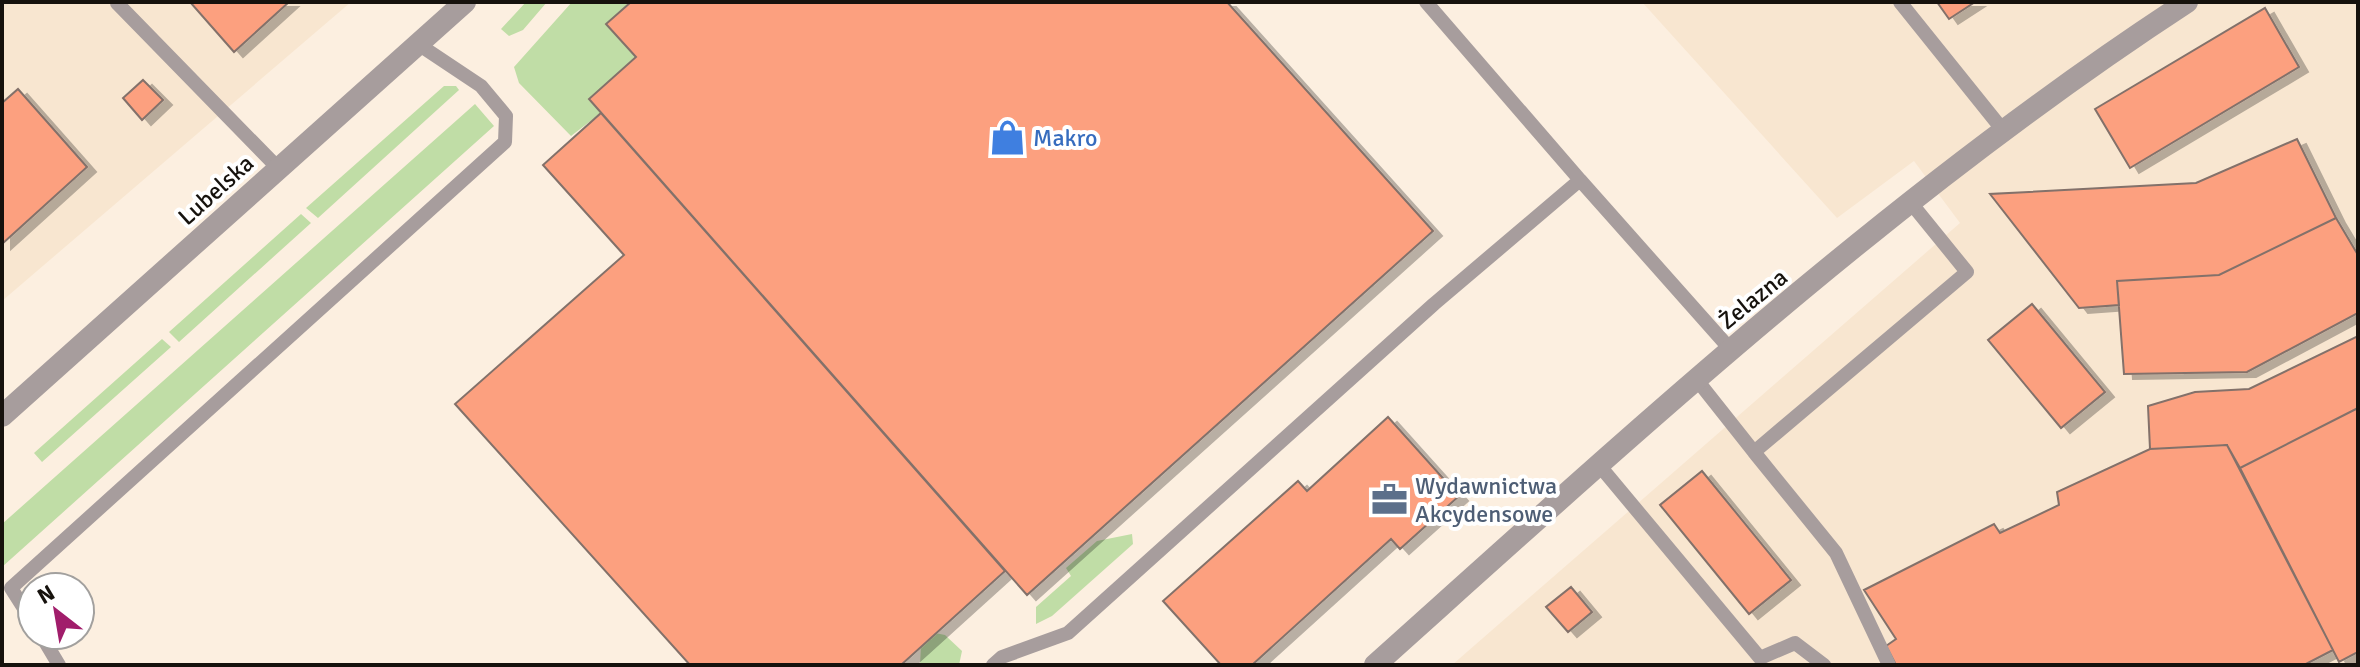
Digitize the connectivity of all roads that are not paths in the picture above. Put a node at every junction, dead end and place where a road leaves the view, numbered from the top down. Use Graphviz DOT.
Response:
graph roads {
  1 [pos="465,2"];
  2 [pos="1426,2"];
  3 [pos="1900,2"];
  4 [pos="2187,2"];
  5 [pos="117,3"];
  6 [pos="418,44"];
  7 [pos="2002,129"];
  8 [pos="279,169"];
  9 [pos="1580,180"];
  10 [pos="1911,203"];
  11 [pos="1731,350"];
  12 [pos="1697,380"];
  13 [pos="2,416"];
  14 [pos="1754,452"];
  15 [pos="1599,465"];
  16 [pos="30,571"];
  17 [pos="1753,662"];
  18 [pos="993,665"];
  19 [pos="1375,665"];
  20 [pos="1824,665"];
  21 [pos="1889,665"];
  1 -- 6 [label="street, Lubelska"];
  2 -- 9 [label="lane"];
  3 -- 7 [label="lane"];
  4 -- 7 [label="street, Żelazna"];
  5 -- 8 [label="lane"];
  6 -- 8 [label="street, Lubelska"];
  6 -- 16 [label="lane"];
  7 -- 10 [label="street, Żelazna"];
  8 -- 13 [label="street, Lubelska"];
  9 -- 11 [label="lane"];
  9 -- 18 [label="lane"];
  10 -- 11 [label="street, Żelazna"];
  10 -- 14 [label="lane"];
  11 -- 12 [label="street, Żelazna"];
  12 -- 14 [label="lane"];
  12 -- 15 [label="street, Żelazna"];
  14 -- 21 [label="lane"];
  15 -- 17 [label="lane"];
  15 -- 19 [label="street, Żelazna"];
  17 -- 20 [label="lane"];
}
